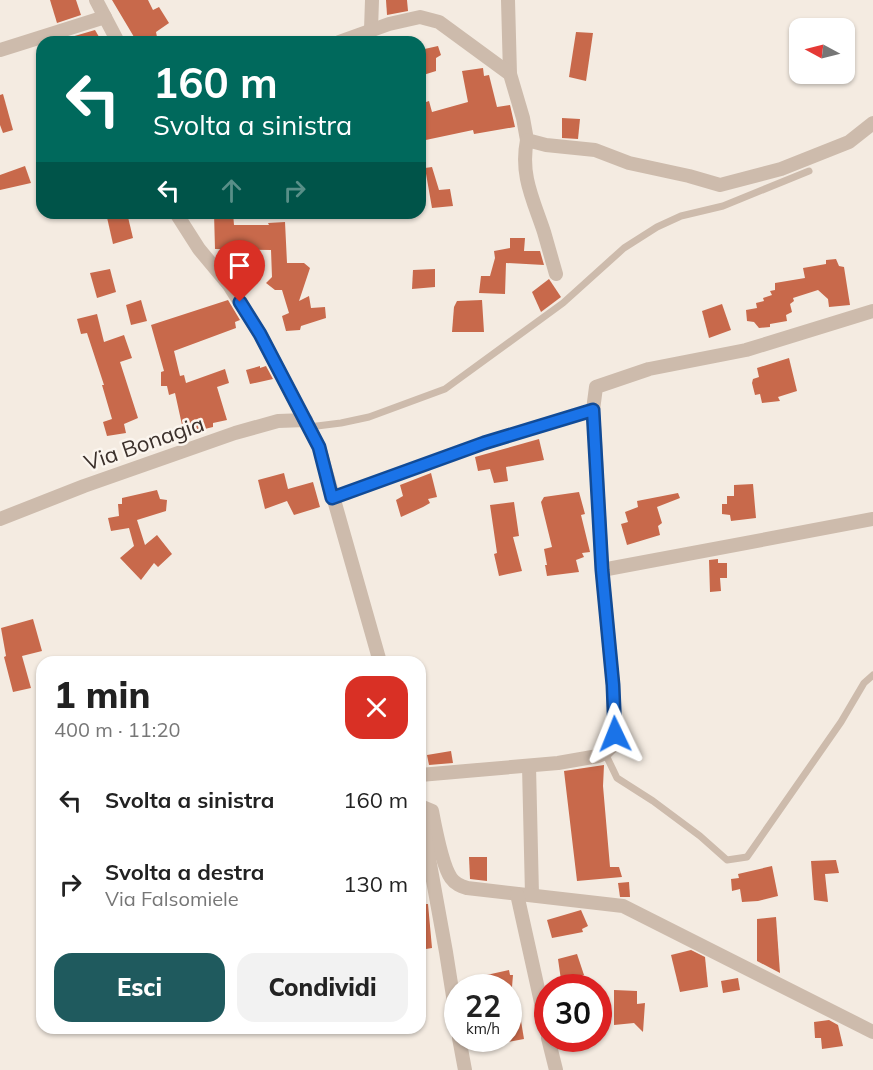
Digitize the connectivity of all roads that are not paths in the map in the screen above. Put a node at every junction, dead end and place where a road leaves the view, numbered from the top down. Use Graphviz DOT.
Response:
graph roads {
  1 [pos="96,0"];
  2 [pos="372,0"];
  3 [pos="508,0"];
  4 [pos="105,17"];
  5 [pos="371,30"];
  6 [pos="46,36"];
  7 [pos="115,36"];
  8 [pos="355,36"];
  9 [pos="36,39"];
  10 [pos="0,51"];
  11 [pos="510,74"];
  12 [pos="873,123"];
  13 [pos="527,140"];
  14 [pos="809,171"];
  15 [pos="180,219"];
  16 [pos="556,274"];
  17 [pos="873,311"];
  18 [pos="593,410"];
  19 [pos="307,424"];
  20 [pos="332,498"];
  21 [pos="0,519"];
  22 [pos="873,519"];
  23 [pos="602,570"];
  24 [pos="378,656"];
  25 [pos="873,675"];
  26 [pos="605,753"];
  27 [pos="529,766"];
  28 [pos="426,775"];
  29 [pos="426,809"];
  30 [pos="426,840"];
  31 [pos="517,894"];
  32 [pos="532,895"];
  33 [pos="450,974"];
  34 [pos="534,974"];
  35 [pos="873,1032"];
  36 [pos="462,1052"];
  37 [pos="552,1052"];
  38 [pos="465,1070"];
  39 [pos="556,1070"];
  1 -- 4 [label="street"];
  2 -- 5 [label="street"];
  3 -- 11 [label="street"];
  4 -- 6 [label="street"];
  4 -- 7 [label="street"];
  5 -- 8 [label="street"];
  5 -- 11 [label="street"];
  9 -- 10 [label="street"];
  11 -- 13 [label="street"];
  12 -- 13 [label="street"];
  13 -- 16 [label="street"];
  14 -- 19 [label="lane"];
  15 -- 19 [label="street"];
  17 -- 18 [label="street"];
  18 -- 20 [label="lane"];
  18 -- 23 [label="street"];
  19 -- 20 [label="street"];
  19 -- 21 [label="street, Via Bonagia"];
  20 -- 24 [label="street"];
  22 -- 23 [label="street"];
  23 -- 26 [label="street"];
  25 -- 26 [label="lane"];
  26 -- 27 [label="street"];
  27 -- 28 [label="street"];
  27 -- 32 [label="street"];
  29 -- 31 [label="street"];
  30 -- 33 [label="street"];
  31 -- 32 [label="street"];
  31 -- 34 [label="street"];
  32 -- 35 [label="street"];
  36 -- 38 [label="street"];
  37 -- 39 [label="street"];
}
